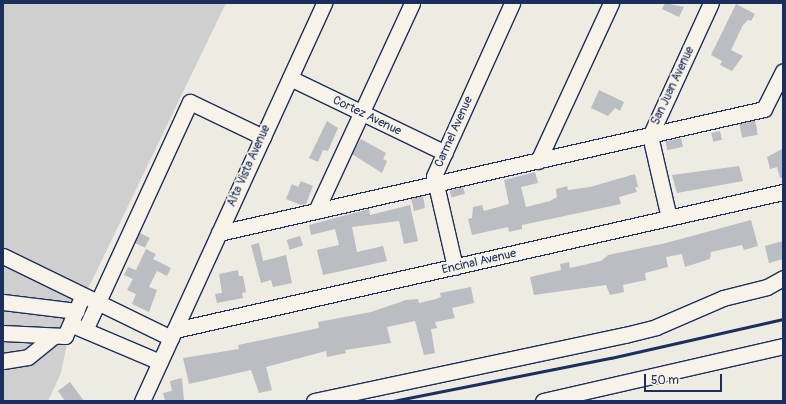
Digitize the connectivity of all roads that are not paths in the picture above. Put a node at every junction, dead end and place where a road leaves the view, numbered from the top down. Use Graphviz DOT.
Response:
graph roads {
  1 [pos="324,3"];
  2 [pos="412,3"];
  3 [pos="512,3"];
  4 [pos="610,3"];
  5 [pos="711,3"];
  6 [pos="783,70"];
  7 [pos="290,78"];
  8 [pos="362,113"];
  9 [pos="650,136"];
  10 [pos="262,137"];
  11 [pos="445,153"];
  12 [pos="538,161"];
  13 [pos="436,184"];
  14 [pos="783,192"];
  15 [pos="316,211"];
  16 [pos="669,218"];
  17 [pos="219,233"];
  18 [pos="3,256"];
  19 [pos="455,267"];
  20 [pos="783,278"];
  21 [pos="82,296"];
  22 [pos="3,302"];
  23 [pos="97,303"];
  24 [pos="73,317"];
  25 [pos="85,330"];
  26 [pos="3,333"];
  27 [pos="173,334"];
  28 [pos="54,336"];
  29 [pos="783,346"];
  30 [pos="3,361"];
  31 [pos="160,362"];
  32 [pos="142,401"];
  33 [pos="314,401"];
  34 [pos="532,401"];
  35 [pos="540,401"];
  36 [pos="543,401"];
  1 -- 7 [label="street, Alta Vista Avenue"];
  2 -- 8 [label="street"];
  3 -- 11 [label="street, Carmel Avenue"];
  4 -- 12 [label="street"];
  5 -- 9 [label="street, San Juan Avenue"];
  6 -- 9 [label="street"];
  7 -- 8 [label="street, Cortez Avenue"];
  7 -- 10 [label="street, Alta Vista Avenue"];
  8 -- 11 [label="street, Cortez Avenue"];
  8 -- 15 [label="street"];
  9 -- 12 [label="street"];
  9 -- 16 [label="street, San Juan Avenue"];
  10 -- 17 [label="street, Alta Vista Avenue"];
  10 -- 23 [label="street"];
  11 -- 13 [label="street, Carmel Avenue"];
  12 -- 13 [label="street"];
  13 -- 15 [label="street"];
  13 -- 19 [label="street, Carmel Avenue"];
  14 -- 16 [label="street, Encinal Avenue"];
  15 -- 17 [label="street"];
  16 -- 19 [label="street, Encinal Avenue"];
  17 -- 27 [label="street, Alta Vista Avenue"];
  18 -- 21 [label="street"];
  19 -- 27 [label="street, Encinal Avenue"];
  20 -- 33 [label="street"];
  21 -- 23 [label="street"];
  21 -- 24 [label="street"];
  22 -- 24 [label="street"];
  23 -- 25 [label="street"];
  23 -- 27 [label="street"];
  24 -- 25 [label="street"];
  24 -- 28 [label="street"];
  25 -- 31 [label="street"];
  26 -- 28 [label="street"];
  27 -- 31 [label="street, Alta Vista Avenue"];
  28 -- 30 [label="street"];
  29 -- 36 [label="street"];
  31 -- 32 [label="street, Alta Vista Avenue"];
  34 -- 35 [label="street"];
}
